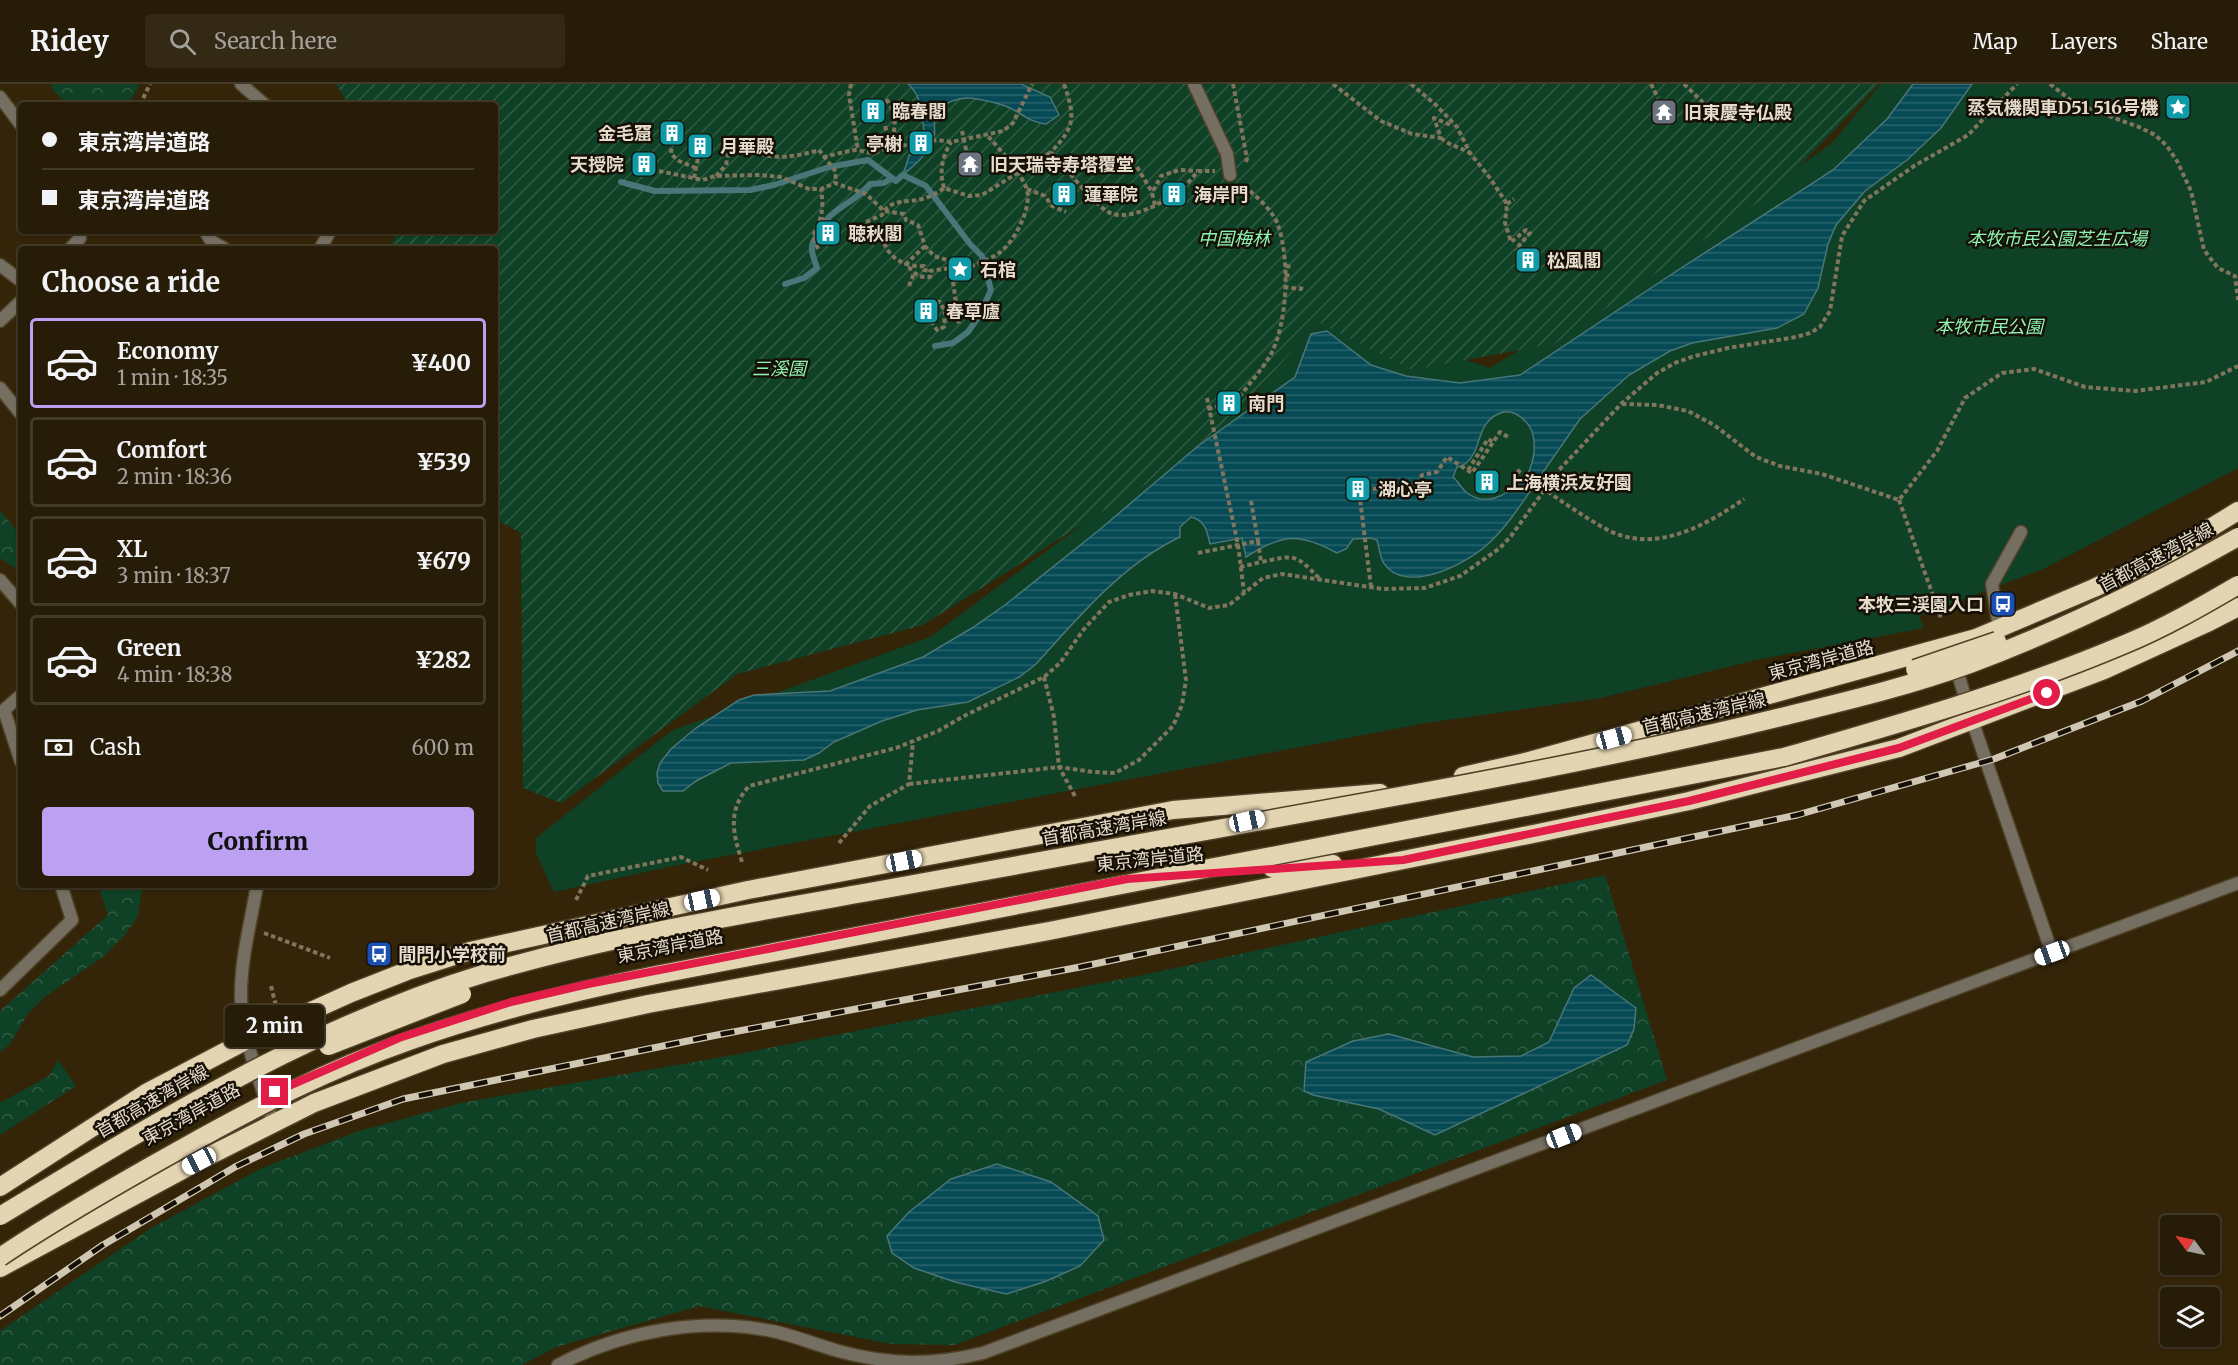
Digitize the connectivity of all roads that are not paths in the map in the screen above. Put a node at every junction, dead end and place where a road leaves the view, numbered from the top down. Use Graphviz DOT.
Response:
graph roads {
  1 [pos="241,84"];
  2 [pos="1194,84"];
  3 [pos="0,97"];
  4 [pos="262,102"];
  5 [pos="18,121"];
  6 [pos="1230,175"];
  7 [pos="207,234"];
  8 [pos="220,246"];
  9 [pos="0,265"];
  10 [pos="18,279"];
  11 [pos="18,304"];
  12 [pos="0,321"];
  13 [pos="0,388"];
  14 [pos="18,410"];
  15 [pos="2238,512"];
  16 [pos="2238,520"];
  17 [pos="2021,532"];
  18 [pos="2238,537"];
  19 [pos="0,580"];
  20 [pos="2238,585"];
  21 [pos="2238,591"];
  22 [pos="18,601"];
  23 [pos="2204,605"];
  24 [pos="2238,607"];
  25 [pos="1998,628"];
  26 [pos="1947,647"];
  27 [pos="18,698"];
  28 [pos="1972,720"];
  29 [pos="1705,735"];
  30 [pos="18,753"];
  31 [pos="1394,791"];
  32 [pos="1403,860"];
  33 [pos="2238,883"];
  34 [pos="62,888"];
  35 [pos="257,888"];
  36 [pos="2052,953"];
  37 [pos="0,990"];
  38 [pos="247,1040"];
  39 [pos="273,1123"];
  40 [pos="0,1187"];
  41 [pos="0,1216"];
  42 [pos="0,1223"];
  43 [pos="0,1252"];
  44 [pos="0,1257"];
  45 [pos="0,1268"];
  46 [pos="842,1352"];
  47 [pos="558,1365"];
  48 [pos="869,1365"];
  1 -- 4 [label="street"];
  2 -- 6 [label="street"];
  3 -- 5 [label="street"];
  7 -- 8 [label="street"];
  9 -- 10 [label="street"];
  11 -- 12 [label="street"];
  13 -- 14 [label="street"];
  15 -- 25 [label="highway, 東京湾岸道路"];
  16 -- 29 [label="highway, bridge"];
  17 -- 25 [label="street"];
  18 -- 29 [label="highway, 首都高速湾岸線, bridge"];
  19 -- 22 [label="street"];
  20 -- 23 [label="highway, bridge"];
  21 -- 23 [label="highway, bridge"];
  23 -- 44 [label="highway, bridge"];
  24 -- 28 [label="highway, 東京湾岸道路"];
  25 -- 26 [label="highway, 東京湾岸道路"];
  26 -- 28 [label="street"];
  26 -- 31 [label="highway, 東京湾岸道路"];
  27 -- 30 [label="street"];
  28 -- 32 [label="highway, 東京湾岸道路"];
  28 -- 36 [label="street"];
  29 -- 41 [label="highway, 首都高速湾岸線, bridge"];
  31 -- 38 [label="highway, 東京湾岸道路"];
  31 -- 42 [label="highway, 東京湾岸道路, bridge"];
  32 -- 39 [label="highway, 東京湾岸道路"];
  32 -- 43 [label="highway, 東京湾岸道路, bridge"];
  33 -- 36 [label="street"];
  34 -- 37 [label="street"];
  35 -- 38 [label="street"];
  36 -- 46 [label="street"];
  38 -- 39 [label="street"];
  38 -- 40 [label="highway, 東京湾岸道路"];
  39 -- 45 [label="highway, 東京湾岸道路"];
  46 -- 47 [label="street"];
  46 -- 48 [label="street"];
}
